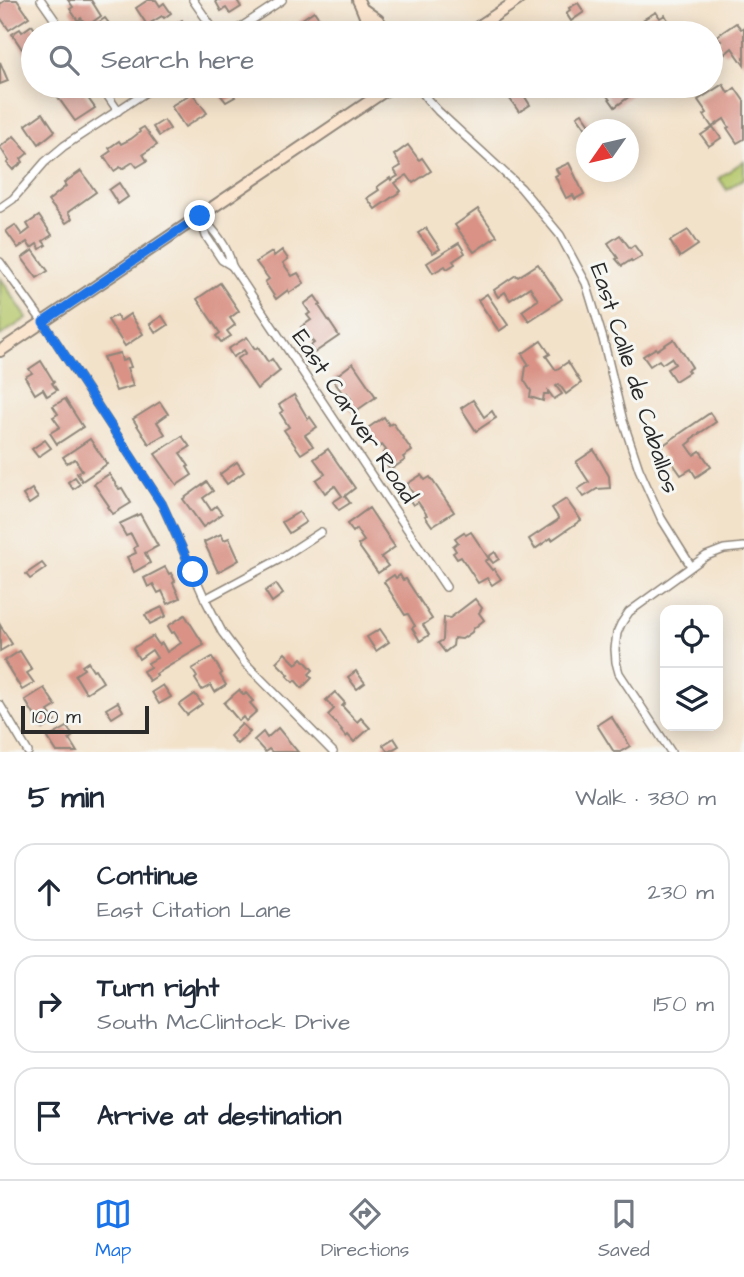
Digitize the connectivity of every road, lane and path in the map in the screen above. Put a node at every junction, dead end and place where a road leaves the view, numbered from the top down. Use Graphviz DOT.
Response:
graph roads {
  1 [pos="41,0"];
  2 [pos="193,0"];
  3 [pos="282,0"];
  4 [pos="358,0"];
  5 [pos="518,0"];
  6 [pos="364,10"];
  7 [pos="56,21"];
  8 [pos="208,21"];
  9 [pos="250,21"];
  10 [pos="367,21"];
  11 [pos="379,21"];
  12 [pos="487,21"];
  13 [pos="109,98"];
  14 [pos="137,98"];
  15 [pos="374,98"];
  16 [pos="427,98"];
  17 [pos="118,111"];
  18 [pos="0,208"];
  19 [pos="200,216"];
  20 [pos="0,262"];
  21 [pos="43,322"];
  22 [pos="0,351"];
  23 [pos="321,532"];
  24 [pos="744,547"];
  25 [pos="691,566"];
  26 [pos="446,587"];
  27 [pos="205,599"];
  28 [pos="0,705"];
  29 [pos="28,752"];
  30 [pos="333,752"];
  31 [pos="671,752"];
  1 -- 7 [label="street"];
  2 -- 8 [label="street"];
  3 -- 9 [label="street"];
  4 -- 6 [label="main road"];
  5 -- 12 [label="main road"];
  6 -- 10 [label="main road"];
  6 -- 11 [label="main road"];
  13 -- 17 [label="street"];
  14 -- 17 [label="street"];
  15 -- 19 [label="main road"];
  16 -- 25 [label="street, East Calle de Caballos"];
  17 -- 18 [label="street"];
  19 -- 21 [label="main road"];
  19 -- 26 [label="street, East Carver Road"];
  20 -- 21 [label="street"];
  21 -- 22 [label="main road"];
  21 -- 27 [label="street"];
  23 -- 27 [label="street"];
  24 -- 25 [label="street"];
  25 -- 31 [label="street"];
  27 -- 30 [label="street"];
  28 -- 29 [label="street"];
}
